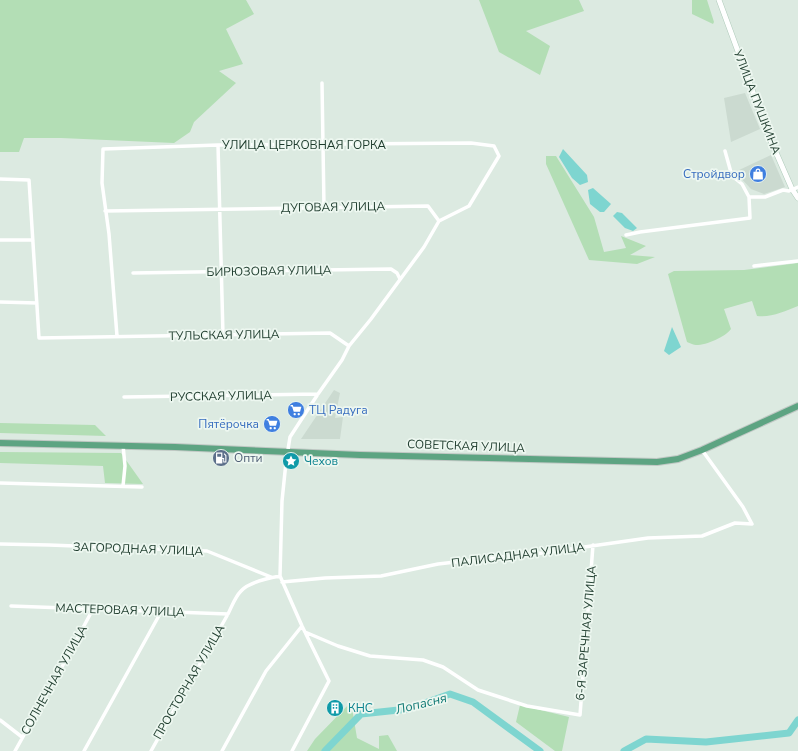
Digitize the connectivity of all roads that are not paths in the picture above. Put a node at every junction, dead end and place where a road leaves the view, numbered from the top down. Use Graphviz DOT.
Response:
graph roads {
  1 [pos="719,0"];
  2 [pos="322,83"];
  3 [pos="218,145"];
  4 [pos="323,145"];
  5 [pos="725,151"];
  6 [pos="0,180"];
  7 [pos="798,187"];
  8 [pos="792,189"];
  9 [pos="749,197"];
  10 [pos="798,198"];
  11 [pos="324,207"];
  12 [pos="220,209"];
  13 [pos="105,211"];
  14 [pos="439,221"];
  15 [pos="626,235"];
  16 [pos="0,240"];
  17 [pos="33,240"];
  18 [pos="798,261"];
  19 [pos="754,266"];
  20 [pos="221,272"];
  21 [pos="133,273"];
  22 [pos="400,279"];
  23 [pos="0,302"];
  24 [pos="36,303"];
  25 [pos="223,335"];
  26 [pos="117,336"];
  27 [pos="349,346"];
  28 [pos="318,394"];
  29 [pos="124,397"];
  30 [pos="798,406"];
  31 [pos="0,442"];
  32 [pos="123,446"];
  33 [pos="702,450"];
  34 [pos="287,452"];
  35 [pos="0,483"];
  36 [pos="123,486"];
  37 [pos="142,487"];
  38 [pos="0,544"];
  39 [pos="593,545"];
  40 [pos="280,576"];
  41 [pos="271,577"];
  42 [pos="282,582"];
  43 [pos="11,606"];
  44 [pos="94,609"];
  45 [pos="161,612"];
  46 [pos="228,614"];
  47 [pos="302,626"];
  48 [pos="304,632"];
  49 [pos="0,720"];
  50 [pos="22,737"];
  51 [pos="14,751"];
  52 [pos="84,751"];
  53 [pos="151,751"];
  54 [pos="222,751"];
  55 [pos="292,751"];
  1 -- 8 [label="main road, УЛИЦА ПУШКИНА"];
  2 -- 4 [label="street"];
  3 -- 4 [label="street, УЛИЦА ЦЕРКОВНАЯ ГОРКА"];
  3 -- 12 [label="street"];
  3 -- 13 [label="street, УЛИЦА ЦЕРКОВНАЯ ГОРКА"];
  4 -- 11 [label="street"];
  4 -- 14 [label="street, УЛИЦА ЦЕРКОВНАЯ ГОРКА"];
  5 -- 9 [label="street"];
  6 -- 17 [label="street"];
  7 -- 8 [label="street"];
  8 -- 9 [label="street"];
  8 -- 10 [label="main road, УЛИЦА ПУШКИНА"];
  9 -- 15 [label="street"];
  11 -- 12 [label="street, ДУГОВАЯ УЛИЦА"];
  11 -- 14 [label="street, ДУГОВАЯ УЛИЦА"];
  12 -- 13 [label="street, ДУГОВАЯ УЛИЦА"];
  12 -- 20 [label="street"];
  13 -- 26 [label="street"];
  14 -- 22 [label="street"];
  16 -- 17 [label="street"];
  17 -- 24 [label="street"];
  18 -- 19 [label="street"];
  20 -- 21 [label="street, БИРЮЗОВАЯ УЛИЦА"];
  20 -- 22 [label="street, БИРЮЗОВАЯ УЛИЦА"];
  20 -- 25 [label="street"];
  22 -- 27 [label="street"];
  23 -- 24 [label="street"];
  24 -- 26 [label="street, ТУЛЬСКАЯ УЛИЦА"];
  25 -- 26 [label="street, ТУЛЬСКАЯ УЛИЦА"];
  25 -- 27 [label="street, ТУЛЬСКАЯ УЛИЦА"];
  27 -- 28 [label="street"];
  28 -- 29 [label="street, РУССКАЯ УЛИЦА"];
  28 -- 34 [label="street"];
  30 -- 33 [label="main road, СОВЕТСКАЯ УЛИЦА"];
  31 -- 32 [label="main road, СОВЕТСКАЯ УЛИЦА"];
  32 -- 34 [label="main road, СОВЕТСКАЯ УЛИЦА"];
  32 -- 36 [label="street"];
  33 -- 34 [label="main road, СОВЕТСКАЯ УЛИЦА"];
  33 -- 39 [label="street, ПАЛИСАДНАЯ УЛИЦА"];
  34 -- 40 [label="street"];
  35 -- 36 [label="street"];
  36 -- 37 [label="street"];
  38 -- 41 [label="street, ЗАГОРОДНАЯ УЛИЦА"];
  39 -- 42 [label="street, ПАЛИСАДНАЯ УЛИЦА"];
  39 -- 48 [label="street, 6-Я ЗАРЕЧНАЯ УЛИЦА"];
  40 -- 41 [label="street"];
  40 -- 42 [label="street"];
  41 -- 46 [label="street, ПРОСТОРНАЯ УЛИЦА"];
  42 -- 47 [label="street"];
  43 -- 44 [label="street, МАСТЕРОВАЯ УЛИЦА"];
  44 -- 45 [label="street, МАСТЕРОВАЯ УЛИЦА"];
  44 -- 50 [label="street, СОЛНЕЧНАЯ УЛИЦА"];
  45 -- 46 [label="street, МАСТЕРОВАЯ УЛИЦА"];
  45 -- 52 [label="street"];
  46 -- 53 [label="street, ПРОСТОРНАЯ УЛИЦА"];
  47 -- 48 [label="street"];
  47 -- 54 [label="street"];
  48 -- 55 [label="street"];
  49 -- 50 [label="street"];
  50 -- 51 [label="street, СОЛНЕЧНАЯ УЛИЦА"];
}
